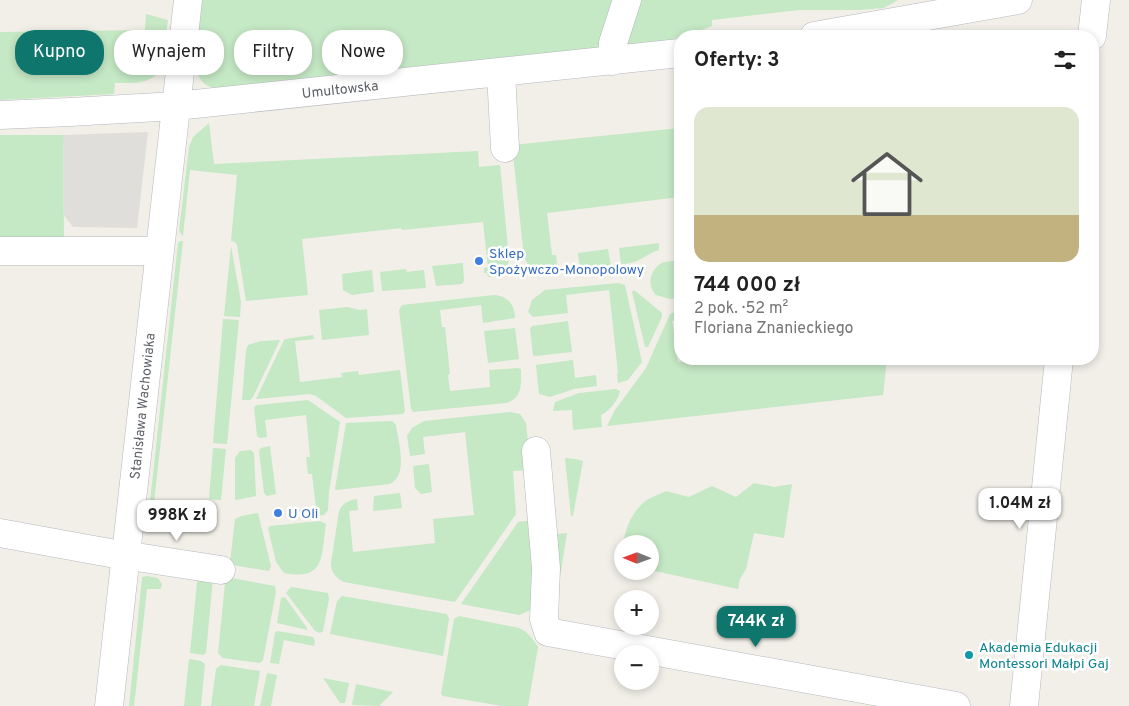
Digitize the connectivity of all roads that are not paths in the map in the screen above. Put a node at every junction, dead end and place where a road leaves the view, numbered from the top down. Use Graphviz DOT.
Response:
graph roads {
  1 [pos="188,0"];
  2 [pos="627,0"];
  3 [pos="1018,0"];
  4 [pos="1096,0"];
  5 [pos="929,8"];
  6 [pos="839,30"];
  7 [pos="1093,30"];
  8 [pos="674,54"];
  9 [pos="612,61"];
  10 [pos="501,73"];
  11 [pos="176,106"];
  12 [pos="0,114"];
  13 [pos="505,148"];
  14 [pos="0,251"];
  15 [pos="150,251"];
  16 [pos="1058,365"];
  17 [pos="536,451"];
  18 [pos="0,532"];
  19 [pos="126,556"];
  20 [pos="221,570"];
  21 [pos="109,706"];
  22 [pos="956,706"];
  23 [pos="1024,706"];
  1 -- 11 [label="street, Stanisława Wachowiaka"];
  2 -- 9 [label="street"];
  3 -- 5 [label="street"];
  4 -- 7 [label="street"];
  5 -- 6 [label="street"];
  8 -- 9 [label="street, Umultowska"];
  9 -- 10 [label="street, Umultowska"];
  10 -- 11 [label="street, Umultowska"];
  10 -- 13 [label="street"];
  11 -- 12 [label="street, Umultowska"];
  11 -- 15 [label="street, Stanisława Wachowiaka"];
  14 -- 15 [label="street"];
  15 -- 19 [label="street, Stanisława Wachowiaka"];
  16 -- 23 [label="street"];
  17 -- 22 [label="street"];
  18 -- 19 [label="street"];
  19 -- 20 [label="street"];
  19 -- 21 [label="street, Stanisława Wachowiaka"];
}
